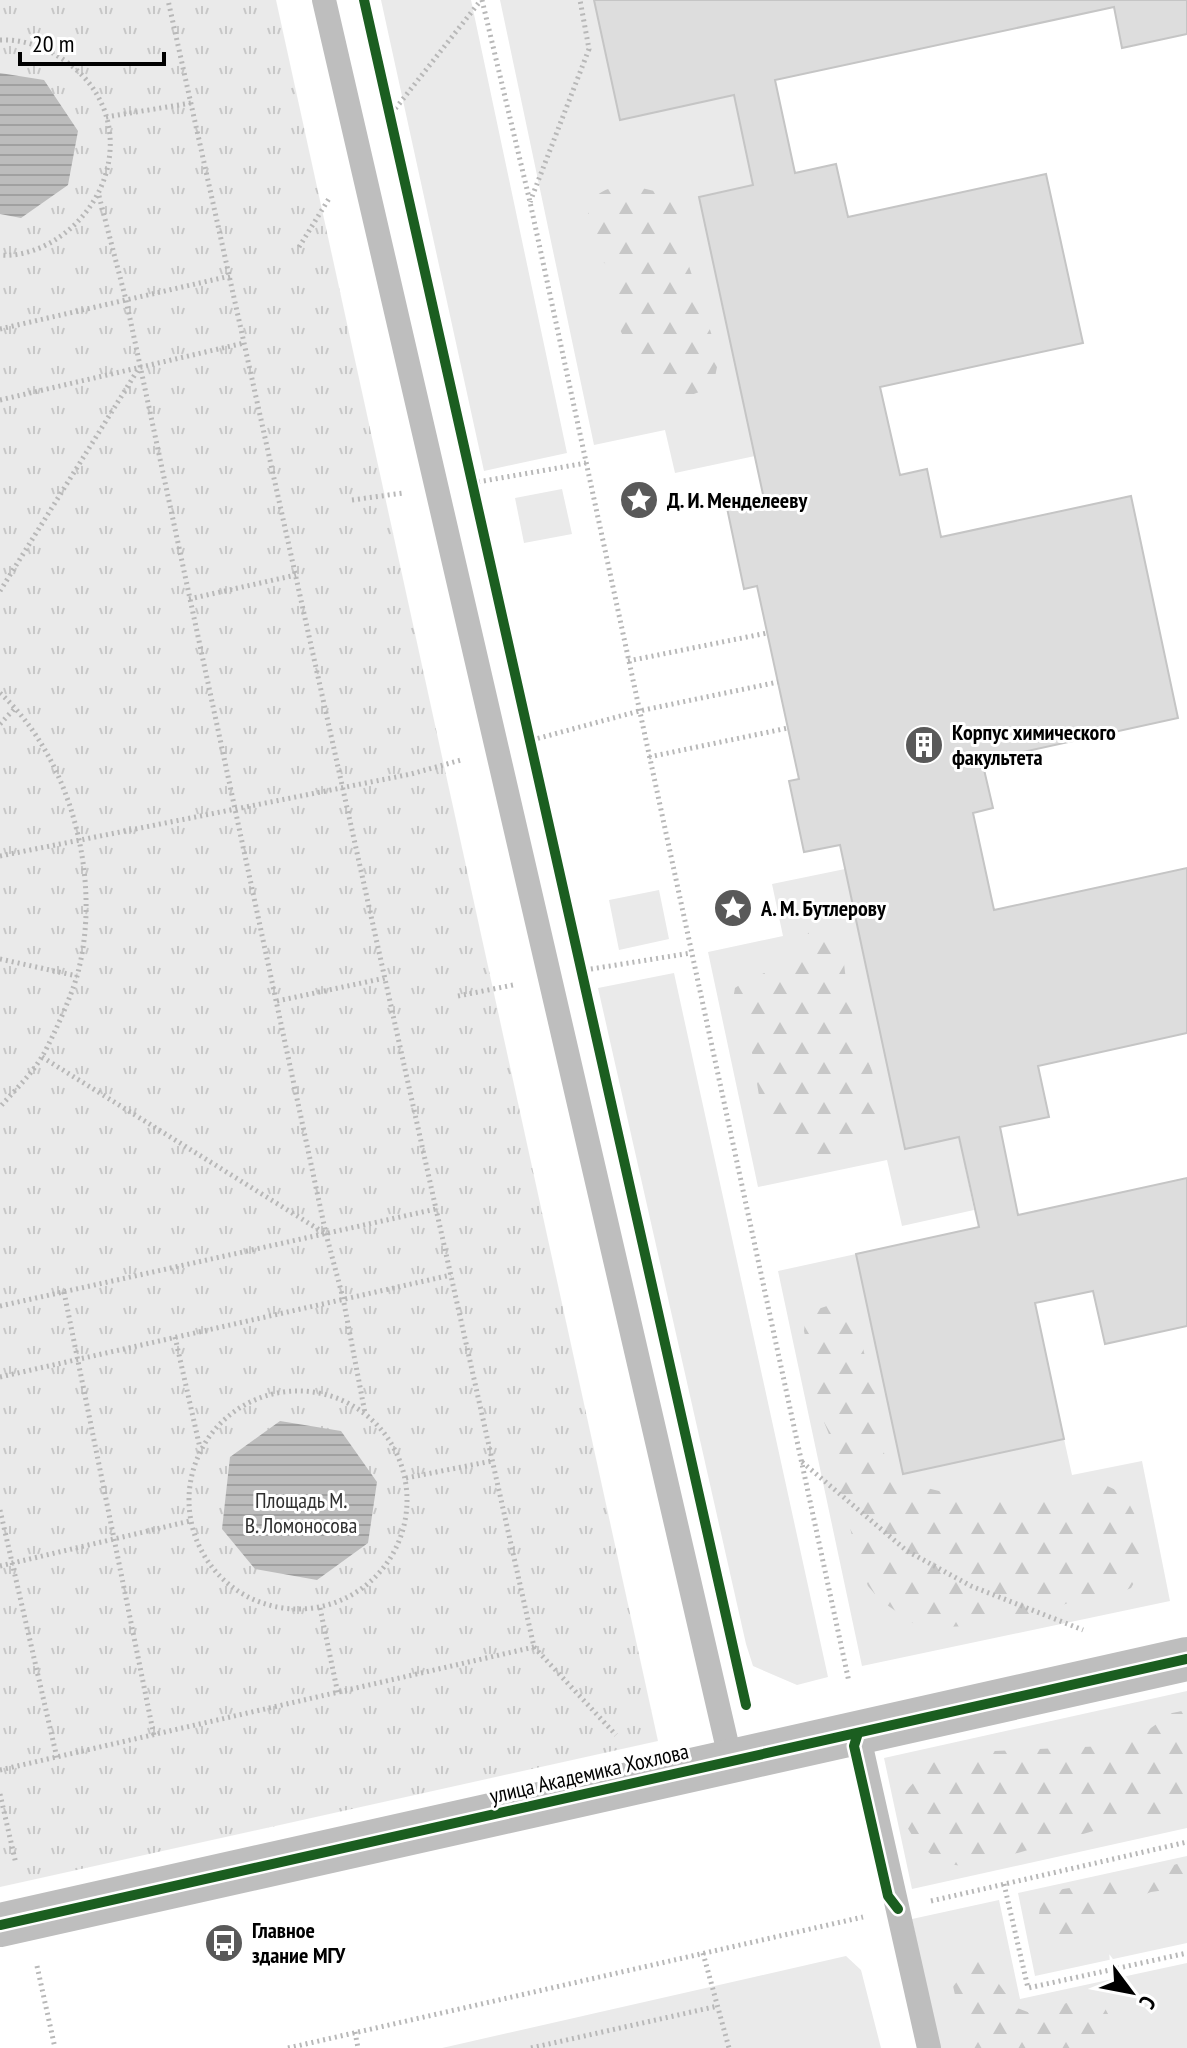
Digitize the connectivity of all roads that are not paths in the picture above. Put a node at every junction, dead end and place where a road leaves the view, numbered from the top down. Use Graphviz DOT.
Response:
graph roads {
  1 [pos="324,0"];
  2 [pos="1187,1659"];
  3 [pos="858,1733"];
  4 [pos="731,1762"];
  5 [pos="0,1925"];
  6 [pos="929,2048"];
  1 -- 4 [label="lane"];
  2 -- 3 [label="street, улица Академика Хохлова"];
  3 -- 4 [label="street, улица Академика Хохлова"];
  3 -- 6 [label="lane"];
  4 -- 5 [label="street, улица Академика Хохлова"];
}
